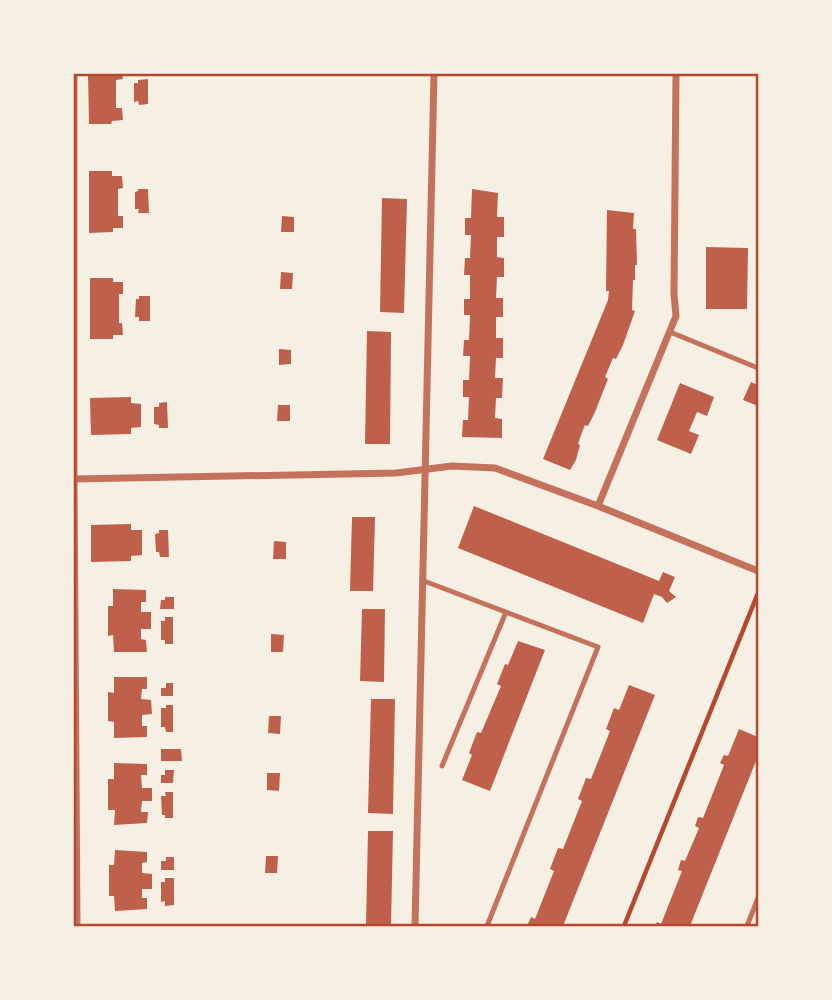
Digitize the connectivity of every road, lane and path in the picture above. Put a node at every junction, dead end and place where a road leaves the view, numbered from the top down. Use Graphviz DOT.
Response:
graph roads {
  1 [pos="74,74"];
  2 [pos="434,74"];
  3 [pos="676,74"];
  4 [pos="670,332"];
  5 [pos="758,368"];
  6 [pos="425,469"];
  7 [pos="74,479"];
  8 [pos="598,506"];
  9 [pos="758,571"];
  10 [pos="424,581"];
  11 [pos="758,593"];
  12 [pos="506,612"];
  13 [pos="442,766"];
  14 [pos="758,898"];
  15 [pos="77,924"];
  16 [pos="415,926"];
  17 [pos="487,926"];
  18 [pos="624,926"];
  19 [pos="747,926"];
  1 -- 7 [label="street"];
  2 -- 6 [label="street"];
  3 -- 4 [label="street"];
  4 -- 5 [label="lane"];
  4 -- 8 [label="street"];
  6 -- 7 [label="street"];
  6 -- 8 [label="street"];
  6 -- 10 [label="street"];
  7 -- 15 [label="street"];
  8 -- 9 [label="street"];
  10 -- 12 [label="lane"];
  10 -- 16 [label="street"];
  11 -- 18 [label="path"];
  12 -- 13 [label="lane"];
  12 -- 17 [label="lane"];
  14 -- 19 [label="lane"];
}
